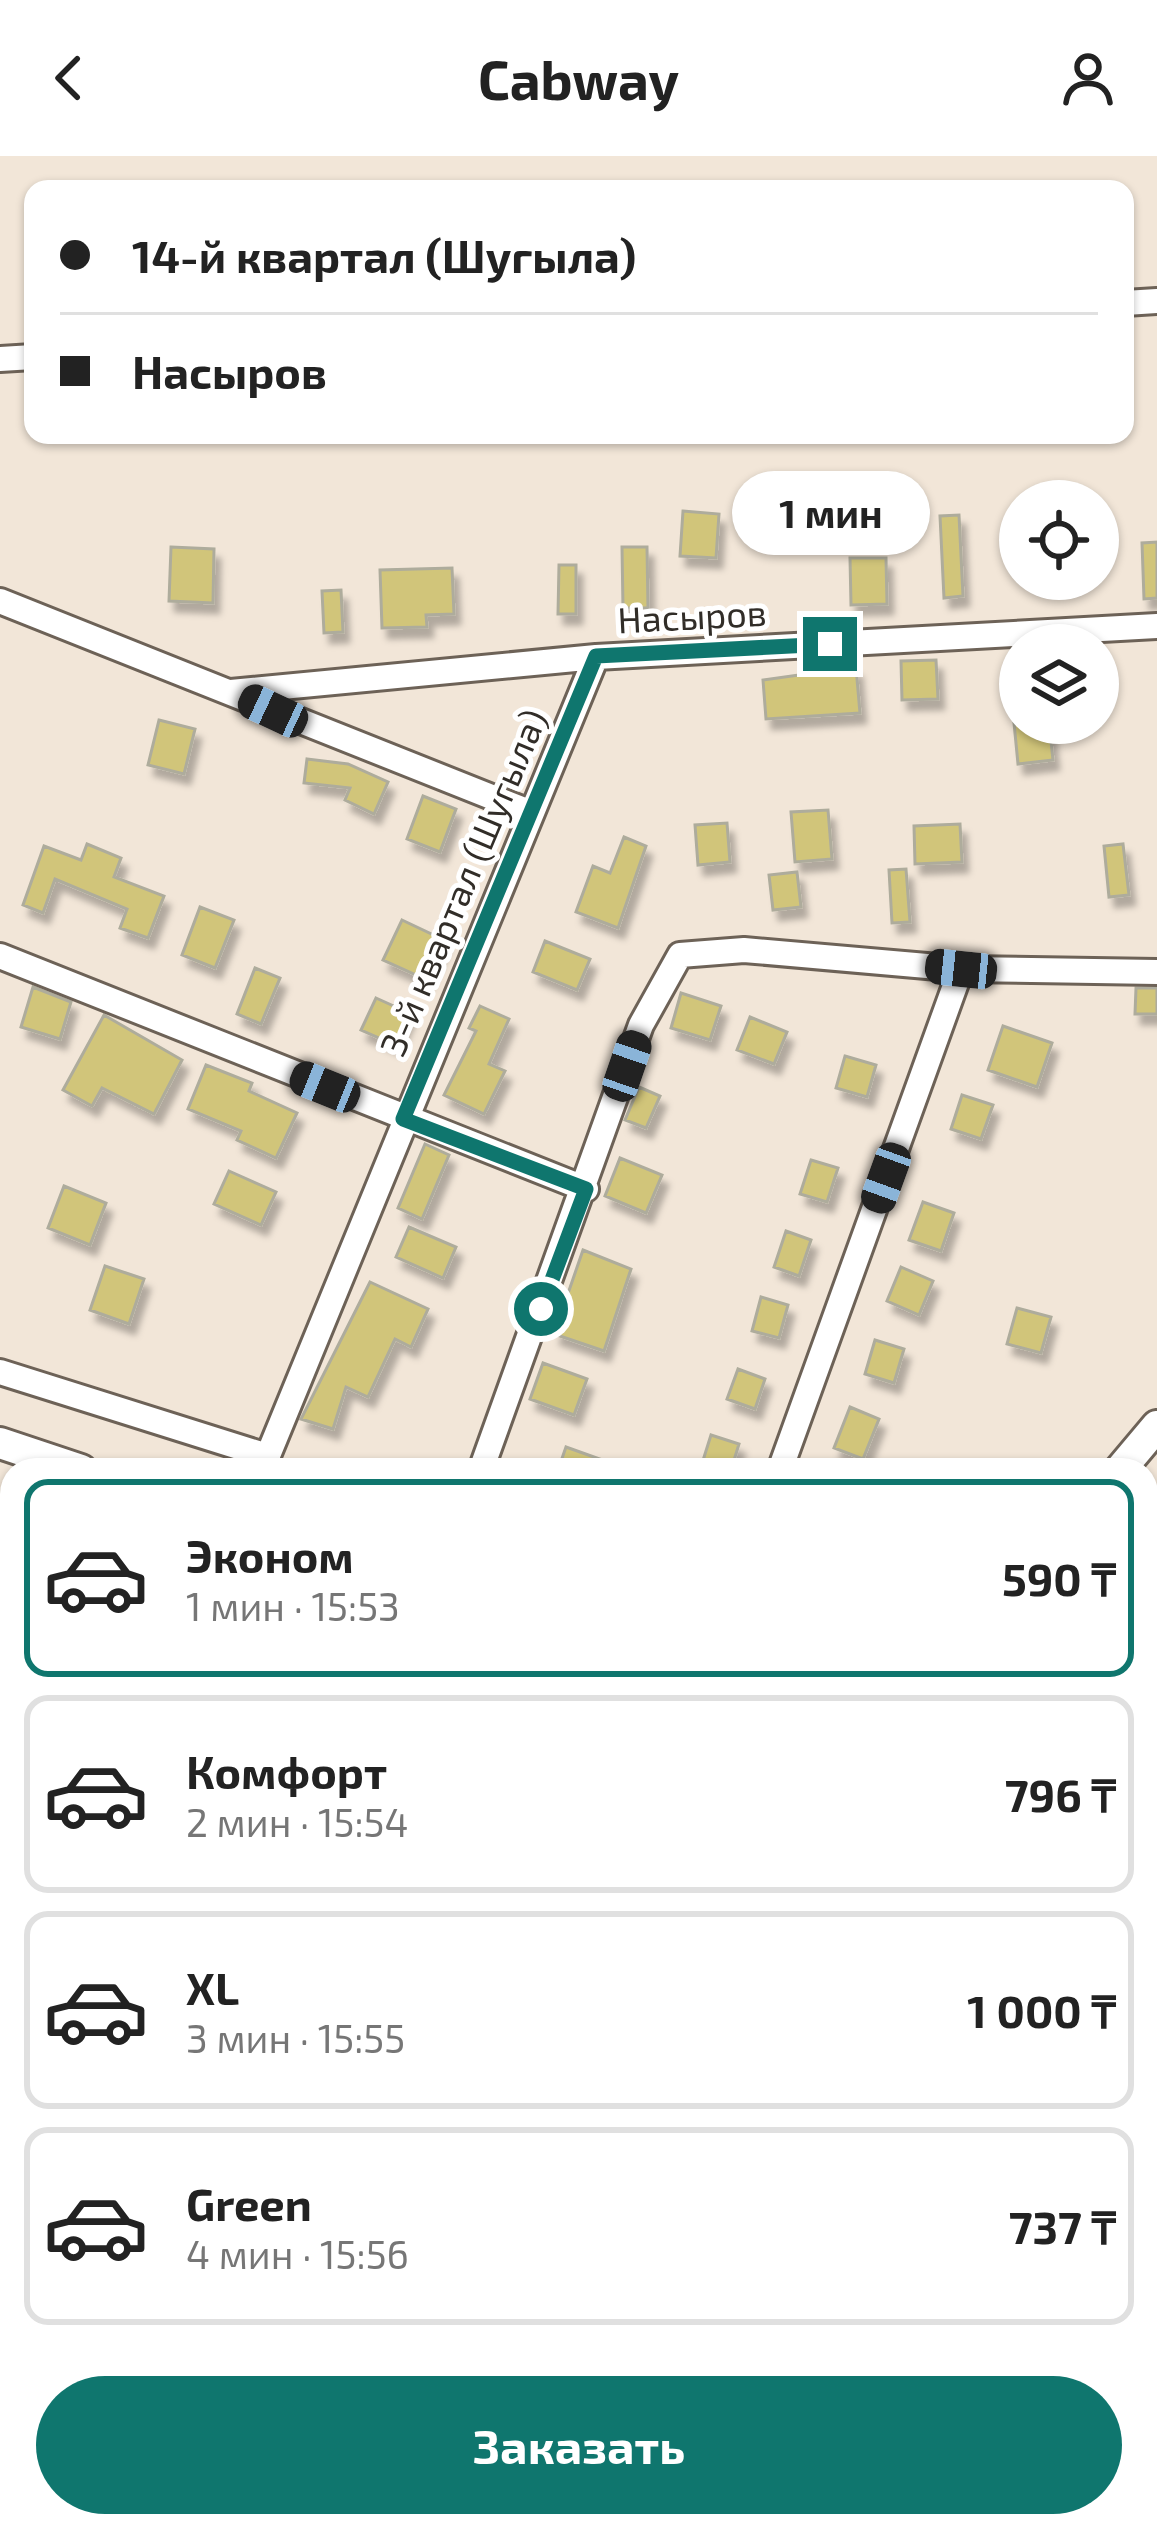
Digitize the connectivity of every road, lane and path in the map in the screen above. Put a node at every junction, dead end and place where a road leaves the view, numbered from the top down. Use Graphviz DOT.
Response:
graph roads {
  1 [pos="0,601"];
  2 [pos="1157,626"];
  3 [pos="596,656"];
  4 [pos="232,692"];
  5 [pos="529,812"];
  6 [pos="0,956"];
  7 [pos="961,969"];
  8 [pos="1157,972"];
  9 [pos="403,1119"];
  10 [pos="586,1189"];
  11 [pos="0,1372"];
  12 [pos="1157,1426"];
  13 [pos="0,1443"];
  14 [pos="45,1458"];
  15 [pos="249,1458"];
  16 [pos="266,1458"];
  17 [pos="485,1458"];
  18 [pos="784,1458"];
  19 [pos="1130,1458"];
  1 -- 4 [label="street"];
  2 -- 3 [label="street, Насыров"];
  3 -- 4 [label="street, Насыров"];
  3 -- 5 [label="street, 3-й квартал (Шугыла)"];
  4 -- 5 [label="street"];
  5 -- 9 [label="street, 3-й квартал (Шугыла)"];
  6 -- 9 [label="street"];
  7 -- 8 [label="street"];
  7 -- 10 [label="street"];
  7 -- 18 [label="street"];
  9 -- 10 [label="street"];
  9 -- 16 [label="street, 3-й квартал (Шугыла)"];
  10 -- 17 [label="street"];
  11 -- 15 [label="street"];
  12 -- 19 [label="street"];
  13 -- 14 [label="street"];
}
